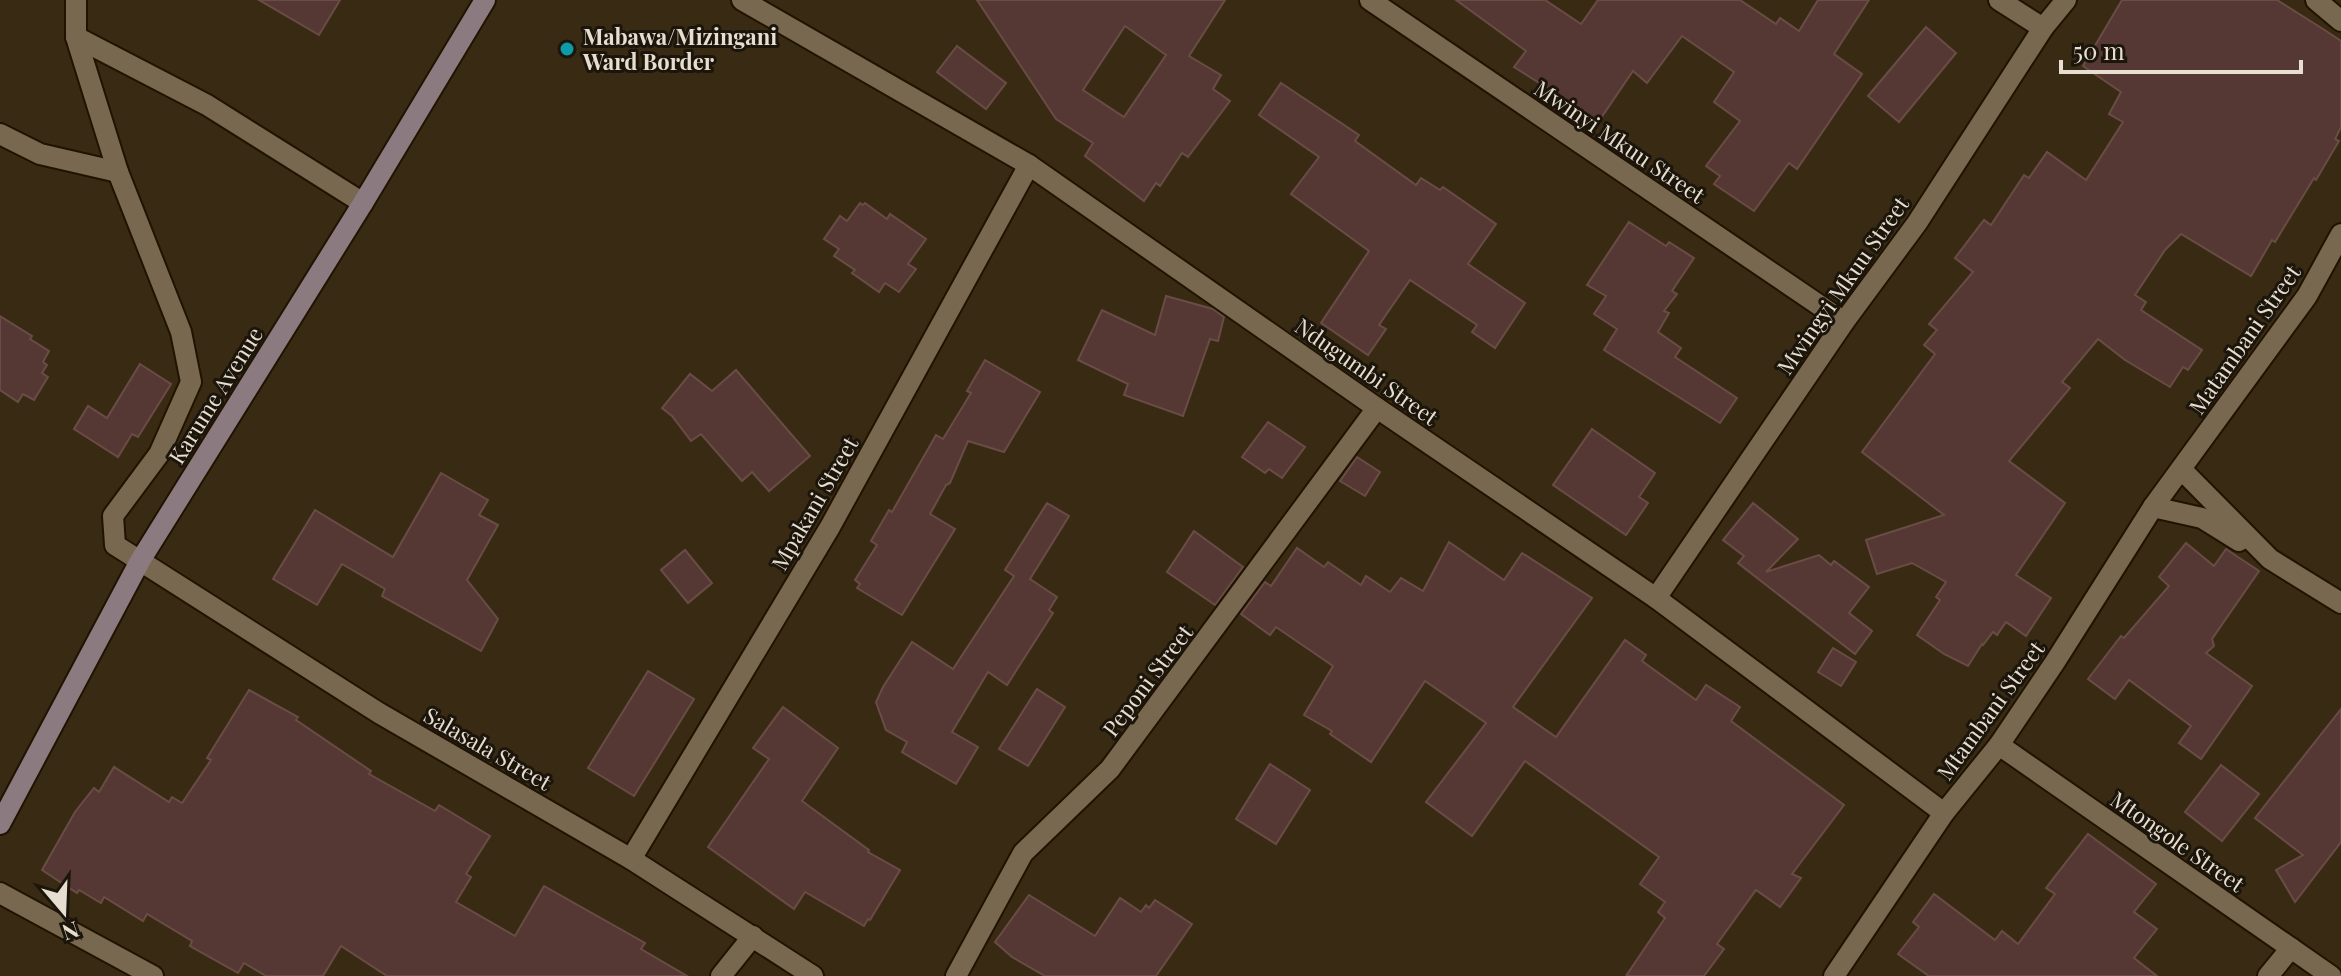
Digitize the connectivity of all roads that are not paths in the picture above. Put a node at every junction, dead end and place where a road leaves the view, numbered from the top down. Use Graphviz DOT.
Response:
graph roads {
  1 [pos="76,0"];
  2 [pos="485,0"];
  3 [pos="742,0"];
  4 [pos="1370,0"];
  5 [pos="1999,0"];
  6 [pos="2066,0"];
  7 [pos="2316,0"];
  8 [pos="2341,21"];
  9 [pos="2043,28"];
  10 [pos="76,37"];
  11 [pos="0,134"];
  12 [pos="1029,165"];
  13 [pos="118,172"];
  14 [pos="363,203"];
  15 [pos="2341,234"];
  16 [pos="1844,322"];
  17 [pos="1377,408"];
  18 [pos="2181,469"];
  19 [pos="2153,507"];
  20 [pos="2270,559"];
  21 [pos="140,561"];
  22 [pos="1656,598"];
  23 [pos="2341,603"];
  24 [pos="1999,745"];
  25 [pos="1944,813"];
  26 [pos="0,824"];
  27 [pos="631,859"];
  28 [pos="0,893"];
  29 [pos="753,936"];
  30 [pos="2291,948"];
  31 [pos="153,976"];
  32 [pos="721,976"];
  33 [pos="813,976"];
  34 [pos="956,976"];
  35 [pos="1834,976"];
  36 [pos="2268,976"];
  37 [pos="2331,976"];
  1 -- 10 [label="street"];
  2 -- 14 [label="main road, Karume Avenue"];
  3 -- 12 [label="street, Ndugumbi Street"];
  4 -- 16 [label="street, Mwinyi Mkuu Street"];
  5 -- 9 [label="street"];
  6 -- 9 [label="street, Mwingyi Mkuu Street"];
  7 -- 8 [label="street"];
  9 -- 16 [label="street, Mwingyi Mkuu Street"];
  10 -- 13 [label="street"];
  10 -- 14 [label="street"];
  11 -- 13 [label="street"];
  12 -- 17 [label="street, Ndugumbi Street"];
  12 -- 27 [label="street, Mpakani Street"];
  13 -- 21 [label="street, Salasala Street"];
  14 -- 21 [label="main road, Karume Avenue"];
  15 -- 18 [label="street, Matambani Street"];
  16 -- 22 [label="street, Mwingyi Mkuu Street"];
  17 -- 22 [label="street, Ndugumbi Street"];
  17 -- 34 [label="street, Peponi Street"];
  18 -- 19 [label="street, Mtambani Street"];
  18 -- 20 [label="street"];
  19 -- 20 [label="street"];
  19 -- 24 [label="street, Mtambani Street"];
  20 -- 23 [label="street"];
  21 -- 26 [label="main road, Karume Avenue"];
  21 -- 27 [label="street, Salasala Street"];
  22 -- 25 [label="street, Ndugumbi Street"];
  24 -- 25 [label="street, Mtambani Street"];
  24 -- 30 [label="street, Mtongole Street"];
  25 -- 35 [label="street, Mtambani Street"];
  27 -- 29 [label="street, Salasala Street"];
  28 -- 31 [label="street"];
  29 -- 32 [label="street"];
  29 -- 33 [label="street, Salasala Street"];
  30 -- 36 [label="street"];
  30 -- 37 [label="street, Mtongole Street"];
}
